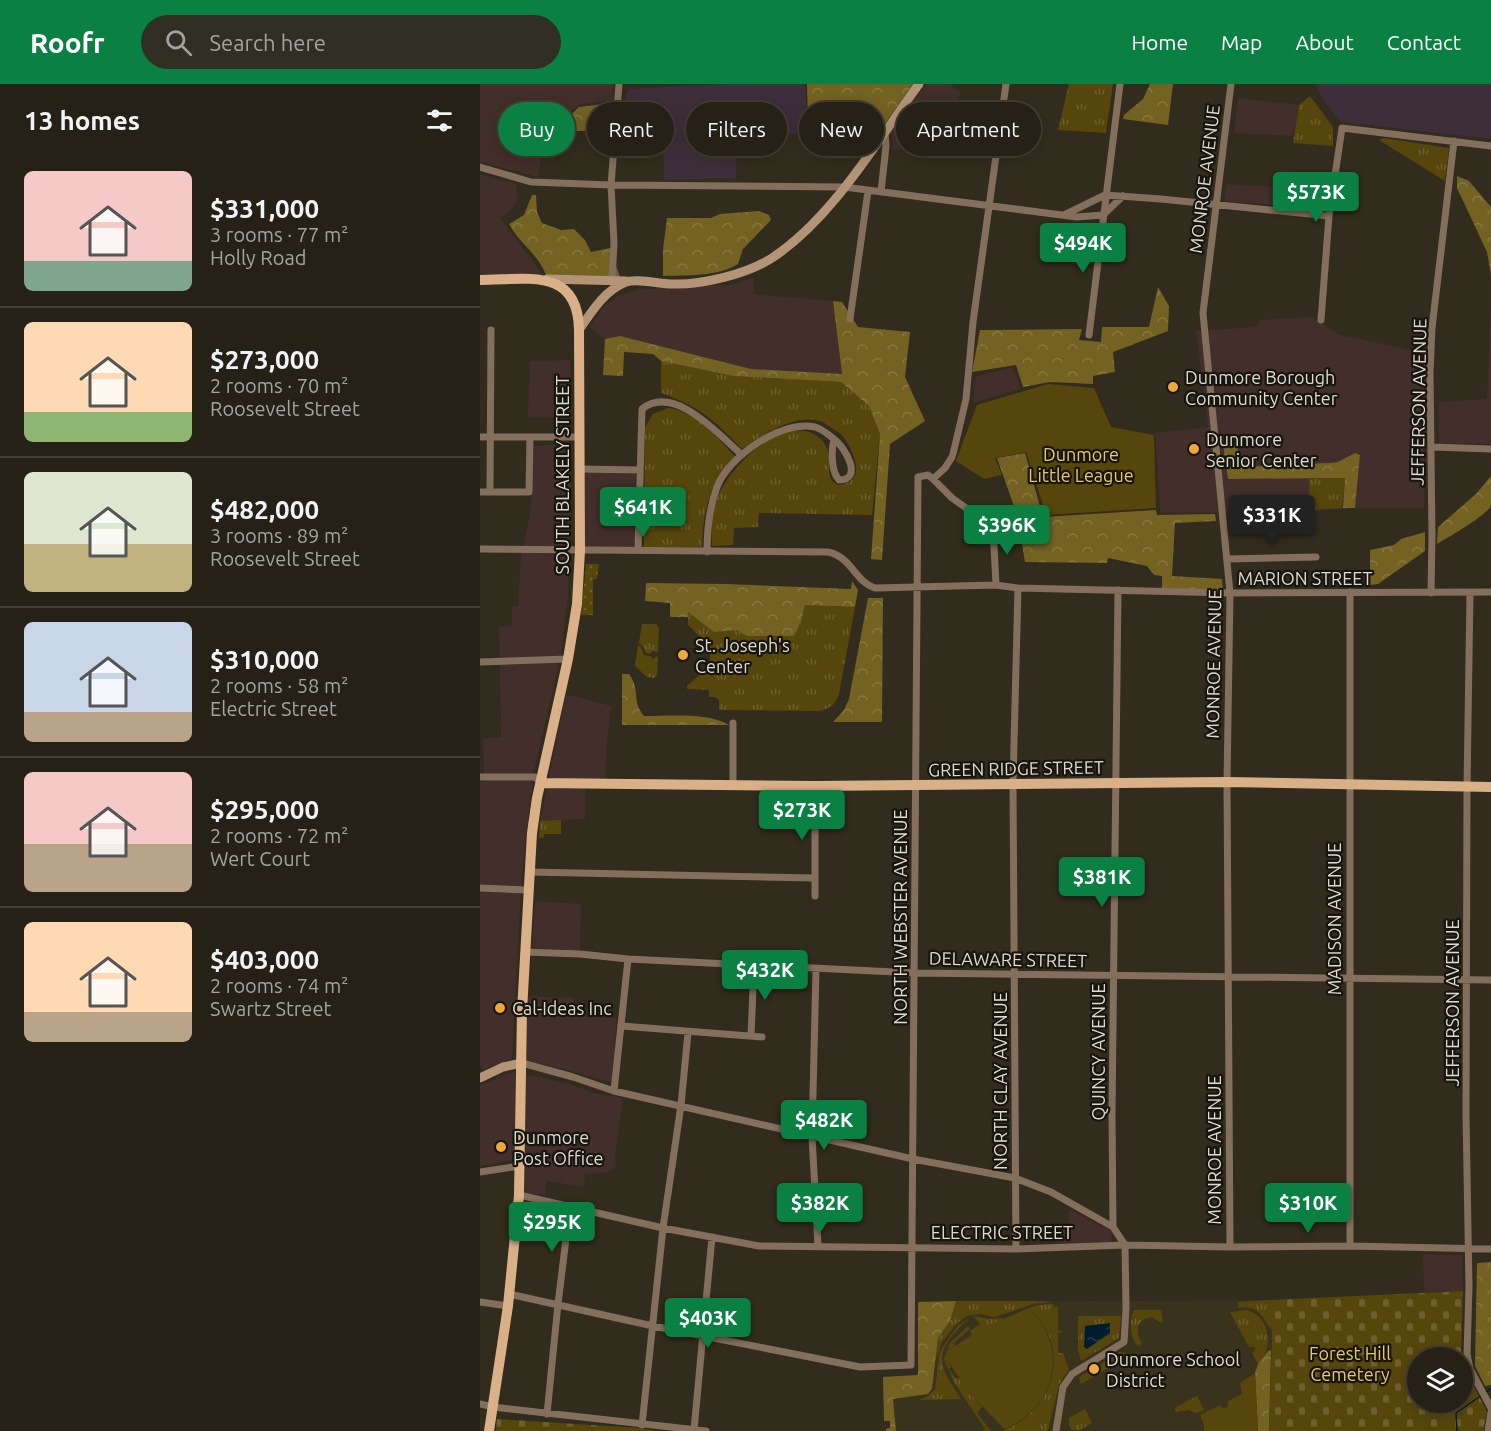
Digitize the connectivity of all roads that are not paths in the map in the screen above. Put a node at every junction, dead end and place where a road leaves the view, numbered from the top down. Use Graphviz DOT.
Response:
graph roads {
  1 [pos="619,84"];
  2 [pos="919,84"];
  3 [pos="1006,84"];
  4 [pos="1120,84"];
  5 [pos="1231,84"];
  6 [pos="885,130"];
  7 [pos="1454,141"];
  8 [pos="1491,147"];
  9 [pos="480,167"];
  10 [pos="611,185"];
  11 [pos="844,188"];
  12 [pos="868,191"];
  13 [pos="881,192"];
  14 [pos="1105,195"];
  15 [pos="1123,196"];
  16 [pos="1215,204"];
  17 [pos="990,206"];
  18 [pos="1063,215"];
  19 [pos="1103,215"];
  20 [pos="1329,216"];
  21 [pos="540,279"];
  22 [pos="480,280"];
  23 [pos="612,280"];
  24 [pos="628,280"];
  25 [pos="850,319"];
  26 [pos="1321,320"];
  27 [pos="491,330"];
  28 [pos="579,330"];
  29 [pos="1089,335"];
  30 [pos="480,437"];
  31 [pos="489,437"];
  32 [pos="530,437"];
  33 [pos="579,437"];
  34 [pos="834,439"];
  35 [pos="1432,447"];
  36 [pos="1491,448"];
  37 [pos="742,455"];
  38 [pos="579,470"];
  39 [pos="640,470"];
  40 [pos="933,479"];
  41 [pos="480,492"];
  42 [pos="490,492"];
  43 [pos="480,549"];
  44 [pos="580,550"];
  45 [pos="638,550"];
  46 [pos="707,552"];
  47 [pos="1316,558"];
  48 [pos="1228,559"];
  49 [pos="996,585"];
  50 [pos="916,588"];
  51 [pos="1018,588"];
  52 [pos="1118,590"];
  53 [pos="1350,592"];
  54 [pos="1470,592"];
  55 [pos="1491,592"];
  56 [pos="1230,593"];
  57 [pos="1431,593"];
  58 [pos="568,659"];
  59 [pos="480,662"];
  60 [pos="733,723"];
  61 [pos="480,777"];
  62 [pos="1227,782"];
  63 [pos="541,783"];
  64 [pos="1013,783"];
  65 [pos="1116,783"];
  66 [pos="733,784"];
  67 [pos="1348,784"];
  68 [pos="915,785"];
  69 [pos="815,786"];
  70 [pos="1491,787"];
  71 [pos="1467,788"];
  72 [pos="530,872"];
  73 [pos="814,878"];
  74 [pos="480,888"];
  75 [pos="528,890"];
  76 [pos="815,896"];
  77 [pos="525,952"];
  78 [pos="628,959"];
  79 [pos="754,966"];
  80 [pos="816,969"];
  81 [pos="915,973"];
  82 [pos="1015,974"];
  83 [pos="1113,975"];
  84 [pos="1229,976"];
  85 [pos="1349,978"];
  86 [pos="1467,980"];
  87 [pos="1491,980"];
  88 [pos="622,1026"];
  89 [pos="688,1033"];
  90 [pos="751,1036"];
  91 [pos="762,1037"];
  92 [pos="522,1063"];
  93 [pos="481,1075"];
  94 [pos="615,1091"];
  95 [pos="681,1105"];
  96 [pos="812,1136"];
  97 [pos="914,1159"];
  98 [pos="520,1166"];
  99 [pos="480,1172"];
  100 [pos="1015,1178"];
  101 [pos="519,1195"];
  102 [pos="570,1206"];
  103 [pos="1113,1227"];
  104 [pos="663,1228"];
  105 [pos="712,1237"];
  106 [pos="1125,1245"];
  107 [pos="818,1246"];
  108 [pos="1350,1246"];
  109 [pos="913,1247"];
  110 [pos="1230,1247"];
  111 [pos="1490,1248"];
  112 [pos="1016,1249"];
  113 [pos="1469,1249"];
  114 [pos="509,1294"];
  115 [pos="480,1302"];
  116 [pos="558,1304"];
  117 [pos="508,1306"];
  118 [pos="653,1326"];
  119 [pos="703,1336"];
  120 [pos="480,1404"];
  121 [pos="493,1407"];
  122 [pos="1491,1407"];
  123 [pos="1491,1412"];
  124 [pos="547,1414"];
  125 [pos="642,1425"];
  126 [pos="694,1430"];
  127 [pos="489,1431"];
  128 [pos="706,1431"];
  129 [pos="1056,1431"];
  130 [pos="1488,1431"];
  1 -- 10 [label="street"];
  2 -- 6 [label="main road"];
  3 -- 17 [label="street"];
  4 -- 14 [label="street"];
  5 -- 16 [label="street, MONROE AVENUE"];
  6 -- 11 [label="main road"];
  6 -- 13 [label="street"];
  7 -- 8 [label="street"];
  7 -- 20 [label="street"];
  7 -- 35 [label="street, JEFFERSON AVENUE"];
  9 -- 10 [label="street"];
  10 -- 11 [label="street"];
  10 -- 23 [label="street"];
  11 -- 12 [label="street"];
  11 -- 24 [label="main road"];
  12 -- 13 [label="street"];
  12 -- 25 [label="street"];
  13 -- 17 [label="street"];
  14 -- 15 [label="street"];
  14 -- 18 [label="street"];
  14 -- 19 [label="street"];
  15 -- 16 [label="street"];
  15 -- 19 [label="street"];
  16 -- 20 [label="street"];
  16 -- 48 [label="street, MONROE AVENUE"];
  17 -- 18 [label="street"];
  17 -- 40 [label="street"];
  18 -- 19 [label="street"];
  19 -- 29 [label="street"];
  20 -- 26 [label="street"];
  21 -- 22 [label="main road"];
  21 -- 23 [label="main road"];
  21 -- 28 [label="main road, SOUTH BLAKELY STREET"];
  23 -- 24 [label="main road"];
  24 -- 28 [label="main road"];
  27 -- 31 [label="street"];
  28 -- 33 [label="main road, SOUTH BLAKELY STREET"];
  30 -- 31 [label="street"];
  31 -- 32 [label="street"];
  31 -- 42 [label="street"];
  32 -- 33 [label="street"];
  32 -- 42 [label="street"];
  33 -- 38 [label="main road, SOUTH BLAKELY STREET"];
  34 -- 34 [label="street"];
  34 -- 37 [label="street"];
  35 -- 36 [label="street"];
  35 -- 57 [label="street, JEFFERSON AVENUE"];
  37 -- 39 [label="street"];
  37 -- 46 [label="street"];
  38 -- 39 [label="street"];
  38 -- 44 [label="main road, SOUTH BLAKELY STREET"];
  39 -- 45 [label="street"];
  40 -- 49 [label="street"];
  40 -- 50 [label="street, NORTH WEBSTER AVENUE"];
  41 -- 42 [label="street"];
  43 -- 44 [label="street"];
  44 -- 45 [label="street"];
  44 -- 58 [label="main road, SOUTH BLAKELY STREET"];
  45 -- 46 [label="street"];
  46 -- 50 [label="street, MARION STREET"];
  47 -- 48 [label="street"];
  48 -- 56 [label="street, MONROE AVENUE"];
  49 -- 50 [label="street, MARION STREET"];
  49 -- 51 [label="street, MARION STREET"];
  50 -- 68 [label="street, NORTH WEBSTER AVENUE"];
  51 -- 52 [label="street, MARION STREET"];
  51 -- 64 [label="street, NORTH CLAY AVENUE"];
  52 -- 56 [label="street, MARION STREET"];
  52 -- 65 [label="street, QUINCY AVENUE"];
  53 -- 56 [label="street, MARION STREET"];
  53 -- 57 [label="street, MARION STREET"];
  53 -- 67 [label="street, MADISON AVENUE"];
  54 -- 55 [label="street, MARION STREET"];
  54 -- 57 [label="street, MARION STREET"];
  54 -- 71 [label="street, JEFFERSON AVENUE"];
  56 -- 62 [label="street, MONROE AVENUE"];
  58 -- 59 [label="street"];
  58 -- 63 [label="main road, SOUTH BLAKELY STREET"];
  60 -- 66 [label="street"];
  61 -- 63 [label="street"];
  62 -- 65 [label="main road, GREEN RIDGE STREET"];
  62 -- 67 [label="main road, GREEN RIDGE STREET"];
  62 -- 84 [label="street, MONROE AVENUE"];
  63 -- 66 [label="main road, GREEN RIDGE STREET"];
  63 -- 72 [label="main road, SOUTH BLAKELY STREET"];
  64 -- 65 [label="main road, GREEN RIDGE STREET"];
  64 -- 68 [label="main road, GREEN RIDGE STREET"];
  64 -- 82 [label="street, NORTH CLAY AVENUE"];
  65 -- 83 [label="street, QUINCY AVENUE"];
  66 -- 69 [label="main road, GREEN RIDGE STREET"];
  67 -- 71 [label="main road, GREEN RIDGE STREET"];
  67 -- 85 [label="street, MADISON AVENUE"];
  68 -- 69 [label="main road, GREEN RIDGE STREET"];
  68 -- 81 [label="street, NORTH WEBSTER AVENUE"];
  69 -- 73 [label="street"];
  70 -- 71 [label="main road, GREEN RIDGE STREET"];
  71 -- 86 [label="street, JEFFERSON AVENUE"];
  72 -- 73 [label="street"];
  72 -- 75 [label="main road, SOUTH BLAKELY STREET"];
  73 -- 76 [label="street"];
  74 -- 75 [label="street"];
  75 -- 77 [label="main road, SOUTH BLAKELY STREET"];
  77 -- 78 [label="street, DELAWARE STREET"];
  77 -- 92 [label="main road, SOUTH BLAKELY STREET"];
  78 -- 79 [label="street, DELAWARE STREET"];
  78 -- 88 [label="street"];
  79 -- 80 [label="street, DELAWARE STREET"];
  79 -- 90 [label="street"];
  80 -- 81 [label="street, DELAWARE STREET"];
  80 -- 96 [label="street"];
  81 -- 82 [label="street, DELAWARE STREET"];
  81 -- 97 [label="street, NORTH WEBSTER AVENUE"];
  82 -- 83 [label="street, DELAWARE STREET"];
  82 -- 100 [label="street, NORTH CLAY AVENUE"];
  83 -- 84 [label="street, DELAWARE STREET"];
  83 -- 103 [label="street, QUINCY AVENUE"];
  84 -- 85 [label="street, DELAWARE STREET"];
  84 -- 110 [label="street, MONROE AVENUE"];
  85 -- 86 [label="street, DELAWARE STREET"];
  85 -- 108 [label="street, MADISON AVENUE"];
  86 -- 87 [label="street, DELAWARE STREET"];
  86 -- 113 [label="street, JEFFERSON AVENUE"];
  88 -- 89 [label="street"];
  88 -- 94 [label="street"];
  89 -- 90 [label="street"];
  89 -- 95 [label="street"];
  90 -- 91 [label="street"];
  92 -- 93 [label="main road"];
  92 -- 94 [label="street"];
  92 -- 98 [label="main road, SOUTH BLAKELY STREET"];
  94 -- 95 [label="street"];
  95 -- 96 [label="street"];
  95 -- 104 [label="street"];
  96 -- 97 [label="street"];
  96 -- 107 [label="street"];
  97 -- 100 [label="street"];
  97 -- 109 [label="street, NORTH WEBSTER AVENUE"];
  98 -- 99 [label="street"];
  98 -- 101 [label="main road, SOUTH BLAKELY STREET"];
  100 -- 103 [label="street"];
  100 -- 112 [label="street, NORTH CLAY AVENUE"];
  101 -- 102 [label="street, ELECTRIC STREET"];
  101 -- 114 [label="main road, SOUTH BLAKELY STREET"];
  102 -- 104 [label="street, ELECTRIC STREET"];
  102 -- 116 [label="street"];
  103 -- 106 [label="street"];
  104 -- 105 [label="street, ELECTRIC STREET"];
  104 -- 118 [label="street"];
  105 -- 107 [label="street, ELECTRIC STREET"];
  105 -- 119 [label="street"];
  106 -- 110 [label="street, ELECTRIC STREET"];
  106 -- 112 [label="street, ELECTRIC STREET"];
  106 -- 129 [label="street"];
  107 -- 109 [label="street, ELECTRIC STREET"];
  108 -- 110 [label="street, ELECTRIC STREET"];
  108 -- 113 [label="street, ELECTRIC STREET"];
  109 -- 112 [label="street, ELECTRIC STREET"];
  109 -- 119 [label="street, NORTH WEBSTER AVENUE"];
  111 -- 113 [label="street, ELECTRIC STREET"];
  113 -- 122 [label="street, JEFFERSON AVENUE"];
  114 -- 116 [label="street"];
  114 -- 117 [label="main road, SOUTH BLAKELY STREET"];
  115 -- 117 [label="street"];
  116 -- 118 [label="street"];
  116 -- 124 [label="street"];
  117 -- 121 [label="main road, SOUTH BLAKELY STREET"];
  118 -- 119 [label="street"];
  118 -- 125 [label="street"];
  119 -- 126 [label="street"];
  120 -- 121 [label="street"];
  121 -- 124 [label="street"];
  121 -- 127 [label="main road, SOUTH BLAKELY STREET"];
  123 -- 130 [label="street"];
  124 -- 125 [label="street"];
  125 -- 126 [label="street"];
  126 -- 128 [label="street"];
}
